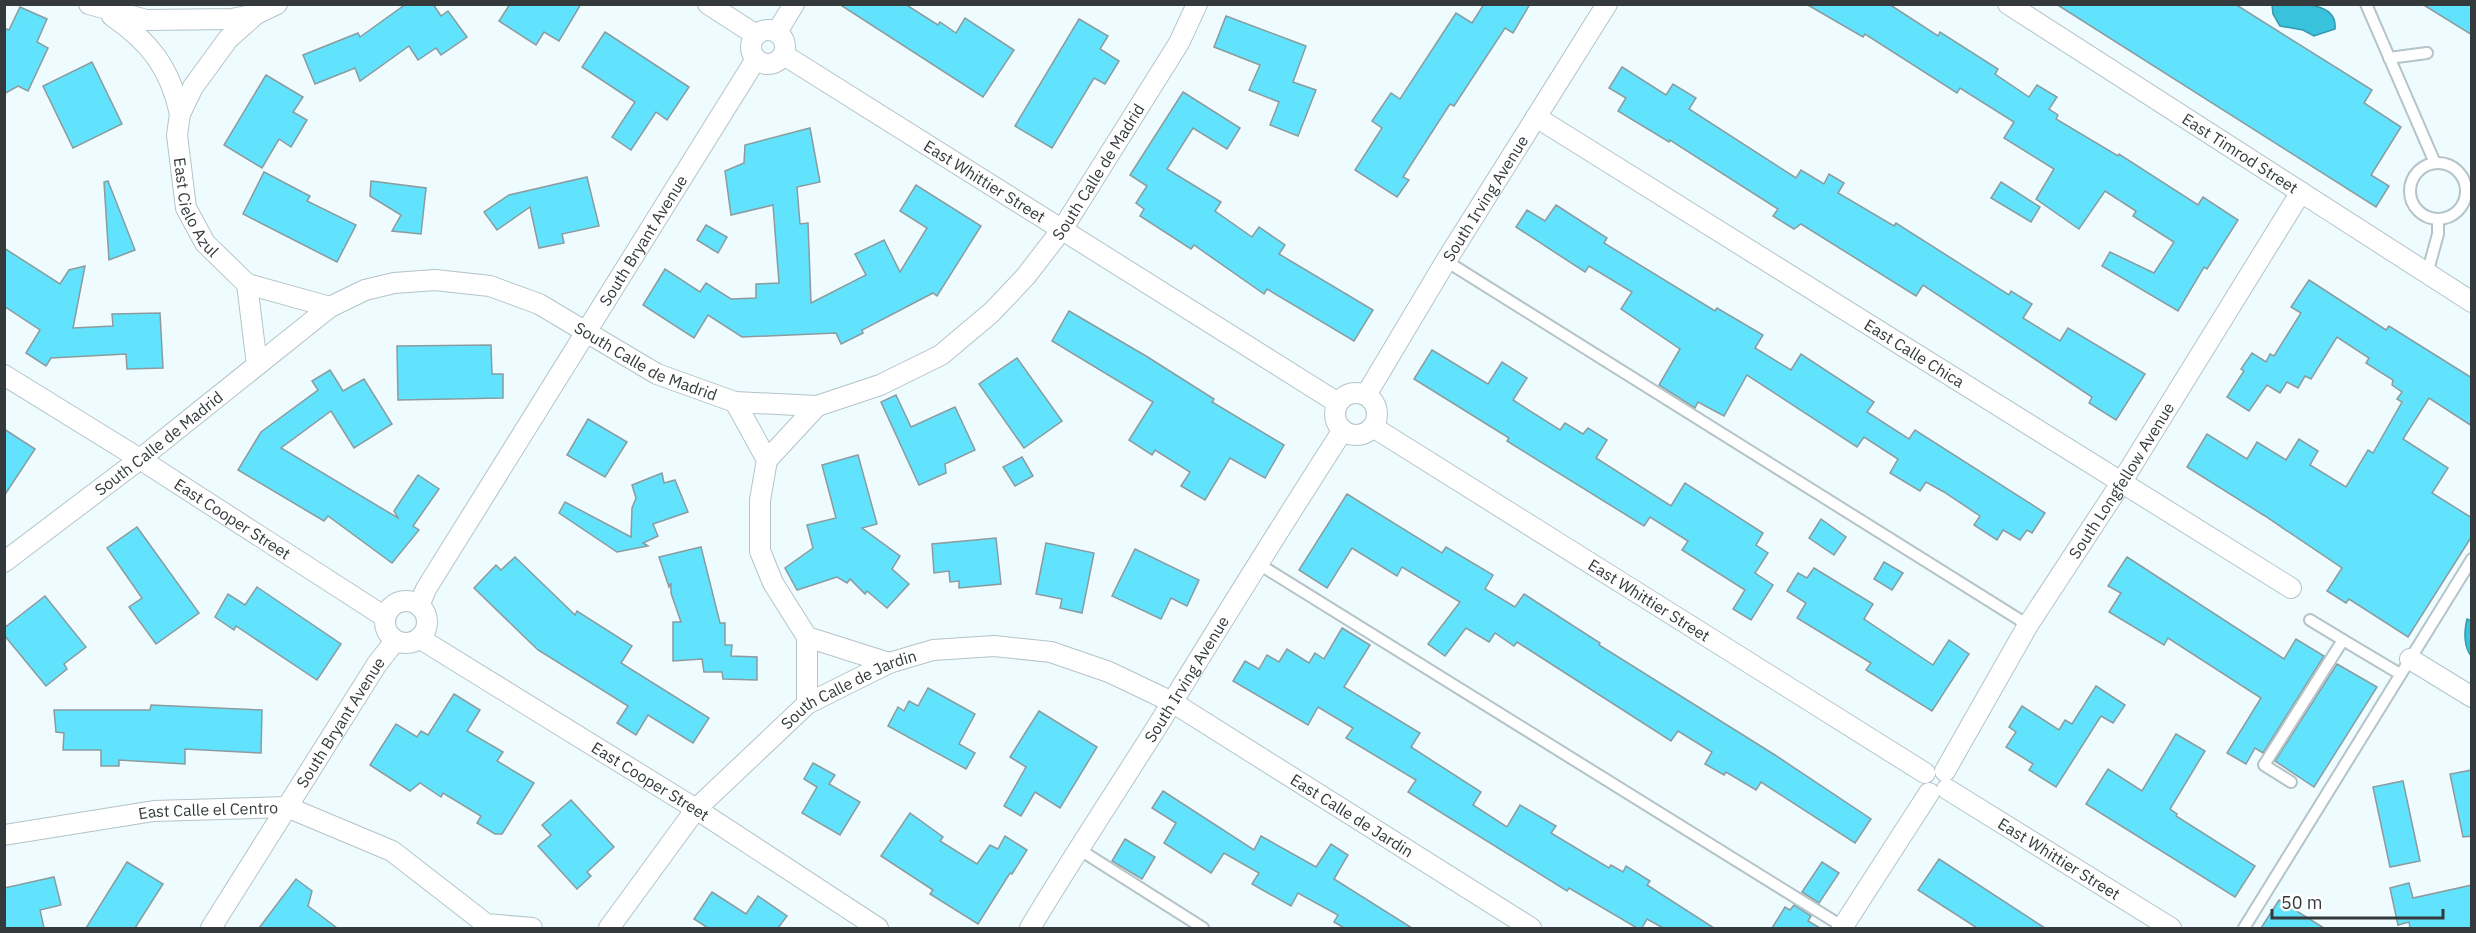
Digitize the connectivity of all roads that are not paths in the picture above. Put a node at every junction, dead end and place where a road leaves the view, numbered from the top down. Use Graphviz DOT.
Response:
graph roads {
  1 [pos="277,4"];
  2 [pos="708,4"];
  3 [pos="794,4"];
  4 [pos="1197,4"];
  5 [pos="1607,4"];
  6 [pos="2008,4"];
  7 [pos="2366,4"];
  8 [pos="94,6"];
  9 [pos="256,14"];
  10 [pos="777,32"];
  11 [pos="756,35"];
  12 [pos="2427,53"];
  13 [pos="784,55"];
  14 [pos="2389,57"];
  15 [pos="756,59"];
  16 [pos="180,114"];
  17 [pos="1536,117"];
  18 [pos="2435,163"];
  19 [pos="2301,192"];
  20 [pos="2438,220"];
  21 [pos="1063,228"];
  22 [pos="1446,261"];
  23 [pos="2427,274"];
  24 [pos="247,284"];
  25 [pos="2472,302"];
  26 [pos="330,307"];
  27 [pos="586,332"];
  28 [pos="257,365"];
  29 [pos="4,375"];
  30 [pos="1366,395"];
  31 [pos="735,402"];
  32 [pos="1338,403"];
  33 [pos="817,406"];
  34 [pos="1372,427"];
  35 [pos="1343,430"];
  36 [pos="140,459"];
  37 [pos="767,460"];
  38 [pos="2121,483"];
  39 [pos="2472,559"];
  40 [pos="4,562"];
  41 [pos="1257,563"];
  42 [pos="2291,588"];
  43 [pos="419,606"];
  44 [pos="385,617"];
  45 [pos="2310,620"];
  46 [pos="2028,625"];
  47 [pos="807,637"];
  48 [pos="419,638"];
  49 [pos="395,640"];
  50 [pos="2343,640"];
  51 [pos="889,663"];
  52 [pos="2405,667"];
  53 [pos="2472,697"];
  54 [pos="1172,702"];
  55 [pos="807,705"];
  56 [pos="2291,782"];
  57 [pos="1940,784"];
  58 [pos="287,807"];
  59 [pos="696,809"];
  60 [pos="4,835"];
  61 [pos="1077,848"];
  62 [pos="487,926"];
  63 [pos="211,928"];
  64 [pos="532,928"];
  65 [pos="609,928"];
  66 [pos="878,928"];
  67 [pos="1030,928"];
  68 [pos="1203,928"];
  69 [pos="1531,928"];
  70 [pos="1843,928"];
  71 [pos="2171,928"];
  72 [pos="2244,928"];
  1 -- 9 [label="street"];
  2 -- 11 [label="street"];
  3 -- 10 [label="street"];
  4 -- 21 [label="street, South Calle de Madrid"];
  5 -- 17 [label="street, South Irving Avenue"];
  6 -- 19 [label="street, East Timrod Street"];
  7 -- 14 [label="lane"];
  8 -- 9 [label="street"];
  8 -- 16 [label="street, East Cielo Azul"];
  9 -- 16 [label="street, East Cielo Azul"];
  10 -- 11 [label="street"];
  10 -- 13 [label="street"];
  11 -- 15 [label="street"];
  12 -- 14 [label="lane"];
  13 -- 15 [label="street"];
  13 -- 21 [label="street, East Whittier Street"];
  14 -- 18 [label="lane"];
  15 -- 27 [label="street, South Bryant Avenue"];
  16 -- 24 [label="street, East Cielo Azul"];
  17 -- 22 [label="street, South Irving Avenue"];
  17 -- 38 [label="street, East Calle Chica"];
  18 -- 20 [label="lane"];
  18 -- 20 [label="lane"];
  19 -- 23 [label="street, East Timrod Street"];
  19 -- 38 [label="street, South Longfellow Avenue"];
  20 -- 23 [label="lane"];
  21 -- 32 [label="street, East Whittier Street"];
  21 -- 33 [label="street, South Calle de Madrid"];
  22 -- 30 [label="street, South Irving Avenue"];
  22 -- 46 [label="lane"];
  23 -- 25 [label="street, East Timrod Street"];
  24 -- 26 [label="street, East Cielo Azul"];
  24 -- 28 [label="street"];
  26 -- 27 [label="street, South Calle de Madrid"];
  26 -- 28 [label="street, South Calle de Madrid"];
  27 -- 31 [label="street, South Calle de Madrid"];
  27 -- 43 [label="street, South Bryant Avenue"];
  28 -- 36 [label="street, South Calle de Madrid"];
  29 -- 36 [label="street, East Cooper Street"];
  30 -- 32 [label="street"];
  30 -- 34 [label="street"];
  31 -- 33 [label="street, South Calle de Madrid"];
  31 -- 37 [label="street"];
  32 -- 35 [label="street"];
  33 -- 37 [label="street"];
  34 -- 35 [label="street"];
  34 -- 57 [label="street, East Whittier Street"];
  35 -- 41 [label="street, South Irving Avenue"];
  36 -- 40 [label="street, South Calle de Madrid"];
  36 -- 44 [label="street, East Cooper Street"];
  37 -- 47 [label="street"];
  38 -- 42 [label="street, East Calle Chica"];
  38 -- 46 [label="street, South Longfellow Avenue"];
  39 -- 52 [label="lane"];
  41 -- 54 [label="street, South Irving Avenue"];
  41 -- 70 [label="lane"];
  43 -- 44 [label="street"];
  43 -- 48 [label="street"];
  44 -- 49 [label="street"];
  45 -- 50 [label="lane"];
  46 -- 57 [label="street, South Longfellow Avenue"];
  47 -- 51 [label="street"];
  47 -- 55 [label="street"];
  48 -- 49 [label="street"];
  48 -- 59 [label="street, East Cooper Street"];
  49 -- 58 [label="street, South Bryant Avenue"];
  50 -- 52 [label="lane"];
  50 -- 56 [label="lane"];
  51 -- 54 [label="street, South Calle de Jardin"];
  51 -- 55 [label="street, South Calle de Jardin"];
  52 -- 53 [label="street"];
  52 -- 72 [label="lane"];
  54 -- 61 [label="street, South Irving Avenue"];
  54 -- 69 [label="street, East Calle de Jardin"];
  55 -- 59 [label="street, South Calle de Jardin"];
  57 -- 70 [label="street, South Longfellow Avenue"];
  57 -- 71 [label="street, East Whittier Street"];
  58 -- 60 [label="street, East Calle el Centro"];
  58 -- 62 [label="street, East Calle el Centro"];
  58 -- 63 [label="street, South Bryant Avenue"];
  59 -- 65 [label="street, South Calle de Jardin"];
  59 -- 66 [label="street, East Cooper Street"];
  61 -- 67 [label="street, South Irving Avenue"];
  61 -- 68 [label="lane"];
  62 -- 64 [label="street, East Calle el Centro"];
}
